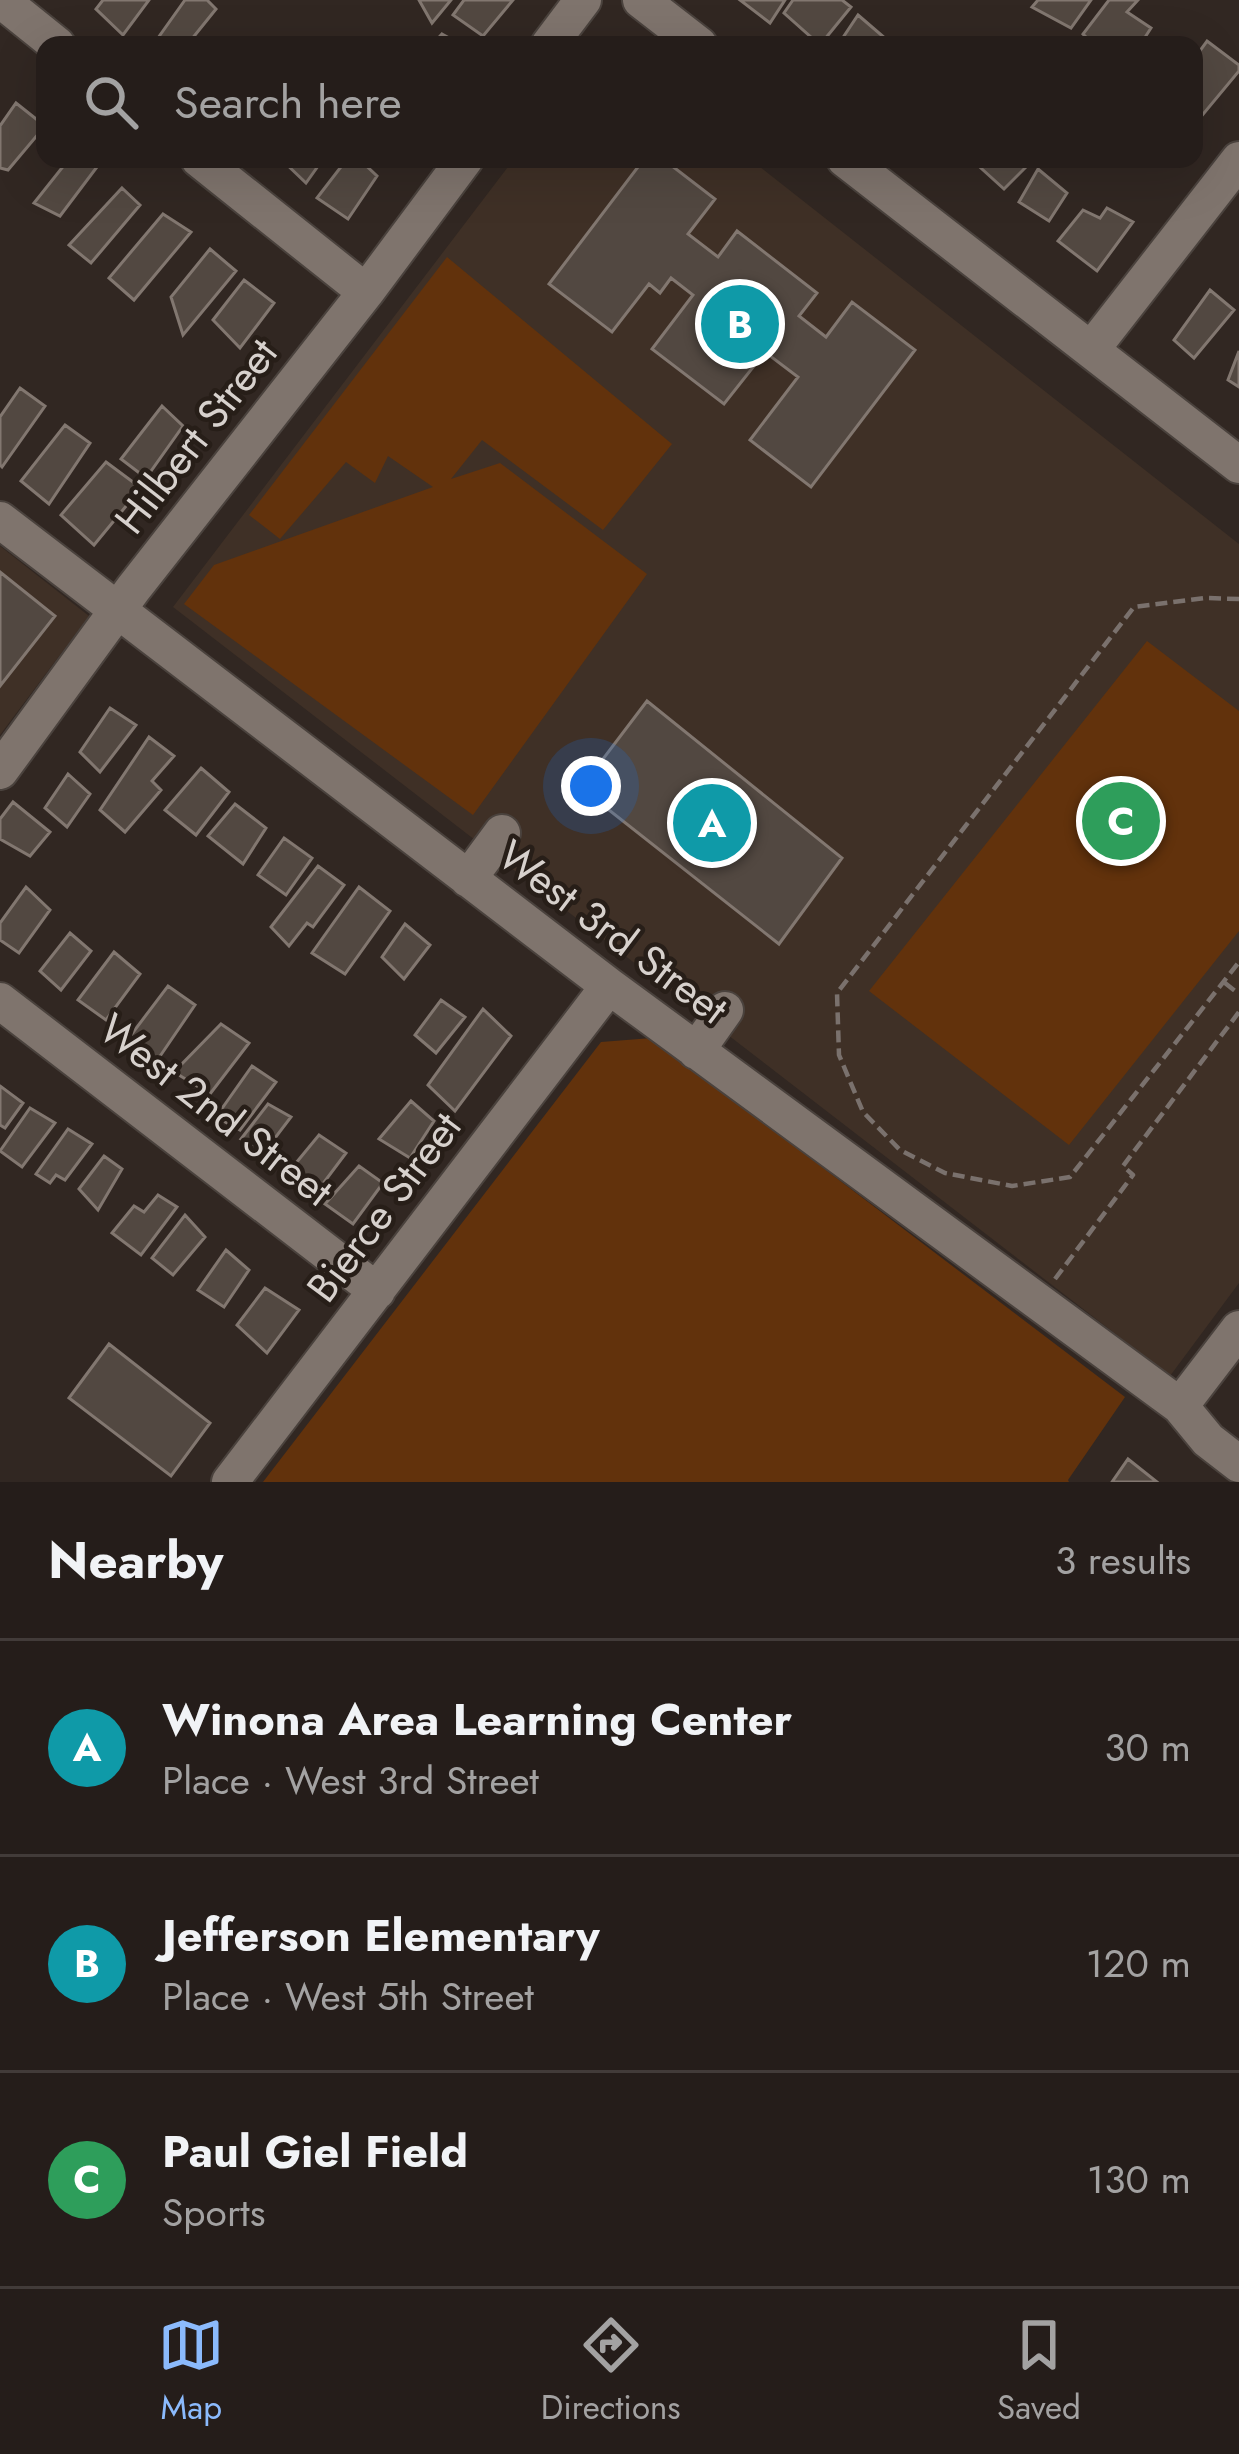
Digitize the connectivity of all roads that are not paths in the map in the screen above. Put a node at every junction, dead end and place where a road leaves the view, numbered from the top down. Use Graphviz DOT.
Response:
graph roads {
  1 [pos="583,0"];
  2 [pos="641,0"];
  3 [pos="8,9"];
  4 [pos="45,36"];
  5 [pos="556,36"];
  6 [pos="687,36"];
  7 [pos="1239,160"];
  8 [pos="211,168"];
  9 [pos="458,168"];
  10 [pos="857,168"];
  11 [pos="366,292"];
  12 [pos="1091,350"];
  13 [pos="1239,465"];
  14 [pos="0,520"];
  15 [pos="116,612"];
  16 [pos="0,771"];
  17 [pos="502,833"];
  18 [pos="468,879"];
  19 [pos="609,986"];
  20 [pos="0,1001"];
  21 [pos="725,1010"];
  22 [pos="696,1051"];
  23 [pos="377,1292"];
  24 [pos="1239,1330"];
  25 [pos="1180,1406"];
  26 [pos="1239,1463"];
  27 [pos="230,1482"];
  1 -- 5 [label="street"];
  2 -- 6 [label="street"];
  3 -- 4 [label="street"];
  7 -- 12 [label="street"];
  8 -- 11 [label="street"];
  9 -- 11 [label="street, Hilbert Street"];
  10 -- 12 [label="street"];
  11 -- 15 [label="street, Hilbert Street"];
  12 -- 13 [label="street"];
  14 -- 15 [label="street, West 3rd Street"];
  15 -- 16 [label="street, Hilbert Street"];
  15 -- 18 [label="street, West 3rd Street"];
  17 -- 18 [label="street"];
  18 -- 19 [label="street, West 3rd Street"];
  19 -- 22 [label="street, West 3rd Street"];
  19 -- 23 [label="street, Bierce Street"];
  20 -- 23 [label="street, West 2nd Street"];
  21 -- 22 [label="street"];
  22 -- 25 [label="street, West 3rd Street"];
  23 -- 27 [label="street, Bierce Street"];
  24 -- 25 [label="street"];
  25 -- 26 [label="street, West 3rd Street"];
}
